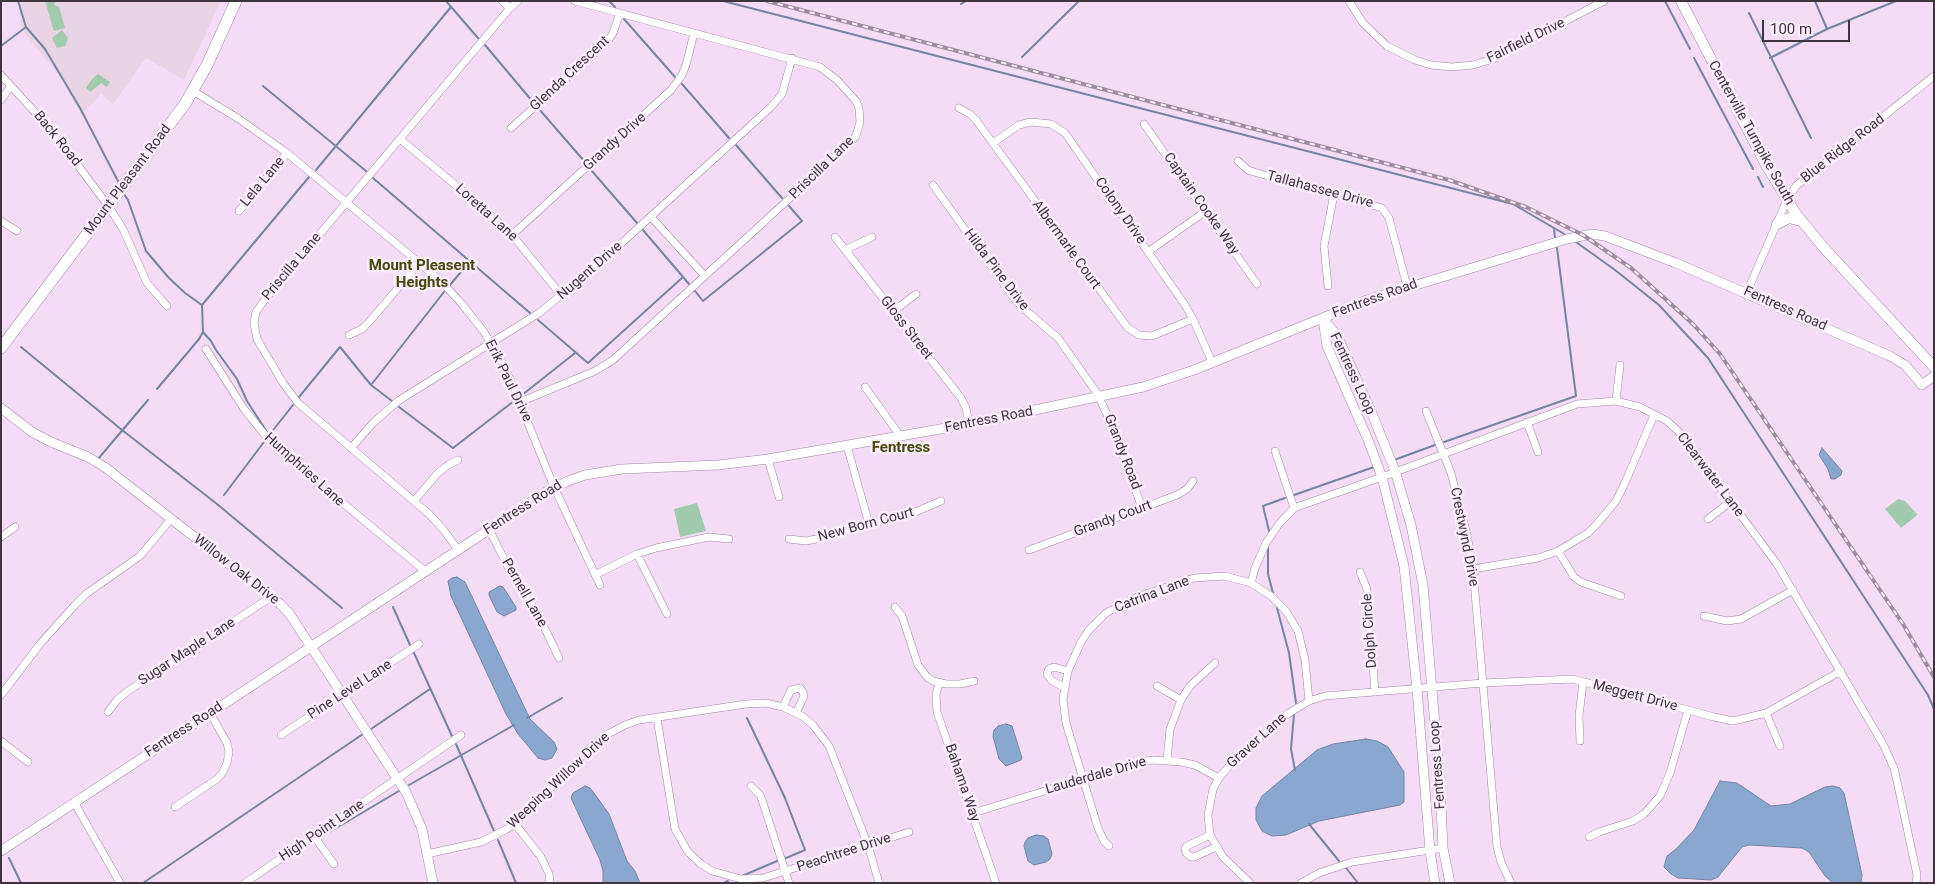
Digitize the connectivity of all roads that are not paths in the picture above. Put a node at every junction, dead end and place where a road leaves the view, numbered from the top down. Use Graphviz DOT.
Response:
graph roads {
  1 [pos="236,1"];
  2 [pos="502,1"];
  3 [pos="518,1"];
  4 [pos="575,1"];
  5 [pos="1349,1"];
  6 [pos="1604,1"];
  7 [pos="1681,1"];
  8 [pos="510,8"];
  9 [pos="620,13"];
  10 [pos="694,32"];
  11 [pos="792,58"];
  12 [pos="1,75"];
  13 [pos="1934,76"];
  14 [pos="11,86"];
  15 [pos="193,91"];
  16 [pos="1,100"];
  17 [pos="959,108"];
  18 [pos="1144,124"];
  19 [pos="511,128"];
  20 [pos="400,139"];
  21 [pos="993,143"];
  22 [pos="287,153"];
  23 [pos="1238,161"];
  24 [pos="934,185"];
  25 [pos="1334,194"];
  26 [pos="1787,200"];
  27 [pos="346,202"];
  28 [pos="108,207"];
  29 [pos="239,211"];
  30 [pos="1206,211"];
  31 [pos="651,217"];
  32 [pos="1,220"];
  33 [pos="1801,220"];
  34 [pos="1776,224"];
  35 [pos="17,231"];
  36 [pos="512,235"];
  37 [pos="836,237"];
  38 [pos="872,237"];
  39 [pos="847,249"];
  40 [pos="1148,251"];
  41 [pos="419,263"];
  42 [pos="705,276"];
  43 [pos="1257,284"];
  44 [pos="1328,286"];
  45 [pos="1407,286"];
  46 [pos="1747,292"];
  47 [pos="916,294"];
  48 [pos="562,296"];
  49 [pos="167,306"];
  50 [pos="894,311"];
  51 [pos="1322,318"];
  52 [pos="1193,319"];
  53 [pos="349,335"];
  54 [pos="491,344"];
  55 [pos="1,348"];
  56 [pos="206,348"];
  57 [pos="1212,362"];
  58 [pos="1620,365"];
  59 [pos="1934,368"];
  60 [pos="1934,376"];
  61 [pos="865,387"];
  62 [pos="1100,398"];
  63 [pos="1616,401"];
  64 [pos="520,402"];
  65 [pos="1,408"];
  66 [pos="1426,411"];
  67 [pos="1654,415"];
  68 [pos="1527,422"];
  69 [pos="969,424"];
  70 [pos="901,437"];
  71 [pos="847,446"];
  72 [pos="351,448"];
  73 [pos="1274,451"];
  74 [pos="1538,452"];
  75 [pos="1443,453"];
  76 [pos="458,460"];
  77 [pos="768,460"];
  78 [pos="1395,472"];
  79 [pos="1382,477"];
  80 [pos="1193,482"];
  81 [pos="554,487"];
  82 [pos="779,497"];
  83 [pos="414,501"];
  84 [pos="941,501"];
  85 [pos="1730,502"];
  86 [pos="1142,508"];
  87 [pos="1294,508"];
  88 [pos="171,518"];
  89 [pos="1708,519"];
  90 [pos="869,524"];
  91 [pos="15,527"];
  92 [pos="489,529"];
  93 [pos="1,537"];
  94 [pos="729,539"];
  95 [pos="789,540"];
  96 [pos="458,550"];
  97 [pos="1029,550"];
  98 [pos="1558,552"];
  99 [pos="637,554"];
  100 [pos="1474,569"];
  101 [pos="425,571"];
  102 [pos="1360,572"];
  103 [pos="595,575"];
  104 [pos="1250,583"];
  105 [pos="600,585"];
  106 [pos="1793,590"];
  107 [pos="1621,596"];
  108 [pos="271,597"];
  109 [pos="896,608"];
  110 [pos="668,614"];
  111 [pos="1704,616"];
  112 [pos="419,644"];
  113 [pos="311,646"];
  114 [pos="559,658"];
  115 [pos="1215,663"];
  116 [pos="1068,671"];
  117 [pos="1840,671"];
  118 [pos="974,681"];
  119 [pos="1583,682"];
  120 [pos="939,683"];
  121 [pos="1483,683"];
  122 [pos="1157,686"];
  123 [pos="1064,687"];
  124 [pos="1432,688"];
  125 [pos="1418,689"];
  126 [pos="1375,692"];
  127 [pos="1,694"];
  128 [pos="342,695"];
  129 [pos="1181,700"];
  130 [pos="1309,701"];
  131 [pos="783,707"];
  132 [pos="1688,710"];
  133 [pos="108,712"];
  134 [pos="210,713"];
  135 [pos="796,713"];
  136 [pos="1766,713"];
  137 [pos="656,718"];
  138 [pos="281,735"];
  139 [pos="462,735"];
  140 [pos="1,741"];
  141 [pos="1580,741"];
  142 [pos="1780,746"];
  143 [pos="1167,760"];
  144 [pos="28,762"];
  145 [pos="398,778"];
  146 [pos="1083,778"];
  147 [pos="1219,778"];
  148 [pos="751,786"];
  149 [pos="74,802"];
  150 [pos="175,807"];
  151 [pos="973,813"];
  152 [pos="515,824"];
  153 [pos="909,832"];
  154 [pos="1210,835"];
  155 [pos="314,836"];
  156 [pos="1589,837"];
  157 [pos="868,845"];
  158 [pos="1109,846"];
  159 [pos="1216,847"];
  160 [pos="1443,848"];
  161 [pos="1,851"];
  162 [pos="1430,851"];
  163 [pos="427,854"];
  164 [pos="334,864"];
  165 [pos="785,871"];
  166 [pos="120,883"];
  167 [pos="245,883"];
  168 [pos="433,883"];
  169 [pos="550,883"];
  170 [pos="788,883"];
  171 [pos="879,883"];
  172 [pos="996,883"];
  173 [pos="1250,883"];
  174 [pos="1301,883"];
  175 [pos="1435,883"];
  176 [pos="1450,883"];
  177 [pos="1511,883"];
  178 [pos="1916,883"];
  1 -- 15 [label="highway, Mount Pleasant Road"];
  2 -- 8 [label="street"];
  3 -- 8 [label="street, Priscilla Lane"];
  4 -- 9 [label="street, Priscilla Lane"];
  5 -- 6 [label="street, Fairfield Drive"];
  7 -- 26 [label="main road, Centerville Turnpike South"];
  8 -- 20 [label="street, Priscilla Lane"];
  9 -- 10 [label="street, Priscilla Lane"];
  9 -- 19 [label="street, Glenda Crescent"];
  10 -- 11 [label="street, Priscilla Lane"];
  10 -- 36 [label="street, Grandy Drive"];
  11 -- 31 [label="street, Nugent Drive"];
  11 -- 42 [label="street, Priscilla Lane"];
  12 -- 14 [label="street, Back Road"];
  13 -- 26 [label="street, Blue Ridge Road"];
  14 -- 16 [label="street"];
  14 -- 28 [label="street, Back Road"];
  15 -- 22 [label="street, Erik Paul Drive"];
  15 -- 28 [label="highway, Mount Pleasant Road"];
  17 -- 21 [label="street, Albermarle Court"];
  18 -- 30 [label="street, Captain Cooke Way"];
  20 -- 27 [label="street, Priscilla Lane"];
  20 -- 36 [label="street, Loretta Lane"];
  21 -- 40 [label="street, Colony Drive"];
  21 -- 52 [label="street, Albermarle Court"];
  22 -- 27 [label="street, Erik Paul Drive"];
  22 -- 29 [label="street, Lela Lane"];
  23 -- 25 [label="street, Tallahassee Drive"];
  24 -- 62 [label="street, Hilda Pine Drive"];
  25 -- 44 [label="street"];
  25 -- 45 [label="street, Tallahassee Drive"];
  26 -- 33 [label="main road, Centerville Turnpike South"];
  26 -- 34 [label="street, Blue Ridge Road"];
  27 -- 41 [label="street, Erik Paul Drive"];
  27 -- 72 [label="street, Priscilla Lane"];
  28 -- 49 [label="street, Back Road"];
  28 -- 55 [label="highway, Mount Pleasant Road"];
  30 -- 40 [label="street"];
  30 -- 43 [label="street, Captain Cooke Way"];
  31 -- 42 [label="street"];
  31 -- 48 [label="street, Nugent Drive"];
  32 -- 35 [label="street"];
  33 -- 34 [label="main road"];
  33 -- 59 [label="main road, Centerville Turnpike South"];
  34 -- 46 [label="street, Blue Ridge Road"];
  36 -- 48 [label="street, Loretta Lane"];
  37 -- 39 [label="street, Gloss Street"];
  38 -- 39 [label="street"];
  39 -- 50 [label="street, Gloss Street"];
  40 -- 52 [label="street, Colony Drive"];
  41 -- 53 [label="street"];
  41 -- 54 [label="street, Erik Paul Drive"];
  42 -- 64 [label="street, Priscilla Lane"];
  45 -- 46 [label="street, Fentress Road"];
  45 -- 51 [label="street, Fentress Road"];
  46 -- 60 [label="street, Fentress Road"];
  47 -- 50 [label="street"];
  48 -- 54 [label="street, Nugent Drive"];
  50 -- 69 [label="street, Gloss Street"];
  51 -- 57 [label="street, Fentress Road"];
  51 -- 78 [label="street, Fentress Loop"];
  51 -- 79 [label="street, Fentress Loop"];
  52 -- 57 [label="street, Colony Drive"];
  54 -- 64 [label="street, Erik Paul Drive"];
  54 -- 72 [label="street, Nugent Drive"];
  56 -- 101 [label="street, Humphries Lane"];
  57 -- 62 [label="street, Fentress Road"];
  58 -- 63 [label="street"];
  61 -- 70 [label="street"];
  62 -- 69 [label="street, Fentress Road"];
  62 -- 86 [label="street, Grandy Road"];
  63 -- 67 [label="street, Clearwater Lane"];
  63 -- 68 [label="street, Clearwater Lane"];
  64 -- 81 [label="street, Erik Paul Drive"];
  65 -- 88 [label="street, Willow Oak Drive"];
  66 -- 75 [label="street, Crestwynd Drive"];
  67 -- 85 [label="street, Clearwater Lane"];
  67 -- 98 [label="street"];
  68 -- 74 [label="street"];
  68 -- 75 [label="street, Clearwater Lane"];
  69 -- 70 [label="street, Fentress Road"];
  70 -- 71 [label="street, Fentress Road"];
  71 -- 77 [label="street, Fentress Road"];
  71 -- 90 [label="street"];
  72 -- 83 [label="street, Priscilla Lane"];
  73 -- 87 [label="street"];
  75 -- 78 [label="street, Clearwater Lane"];
  75 -- 100 [label="street, Crestwynd Drive"];
  76 -- 83 [label="street"];
  77 -- 81 [label="street, Fentress Road"];
  77 -- 82 [label="street"];
  78 -- 79 [label="street, Clearwater Lane"];
  78 -- 124 [label="street, Fentress Loop"];
  79 -- 87 [label="street, Clearwater Lane"];
  79 -- 125 [label="street, Fentress Loop"];
  80 -- 86 [label="street, Grandy Court"];
  81 -- 92 [label="street, Fentress Road"];
  81 -- 103 [label="street, Erik Paul Drive"];
  83 -- 96 [label="street, Priscilla Lane"];
  84 -- 90 [label="street, New Born Court"];
  85 -- 89 [label="street"];
  85 -- 106 [label="street, Clearwater Lane"];
  86 -- 97 [label="street, Grandy Court"];
  87 -- 104 [label="street, Clearwater Lane"];
  88 -- 108 [label="street, Willow Oak Drive"];
  88 -- 127 [label="street"];
  90 -- 95 [label="street, New Born Court"];
  91 -- 93 [label="street"];
  92 -- 96 [label="street, Fentress Road"];
  92 -- 114 [label="street, Pernell Lane"];
  94 -- 99 [label="street"];
  96 -- 101 [label="street, Fentress Road"];
  98 -- 100 [label="street"];
  98 -- 107 [label="street"];
  99 -- 103 [label="street"];
  99 -- 110 [label="street"];
  100 -- 121 [label="street, Crestwynd Drive"];
  101 -- 113 [label="street, Fentress Road"];
  102 -- 126 [label="street, Dolph Circle"];
  103 -- 105 [label="street, Erik Paul Drive"];
  104 -- 116 [label="street, Catrina Lane"];
  104 -- 130 [label="street, Catrina Lane"];
  106 -- 111 [label="street"];
  106 -- 117 [label="street, Clearwater Lane"];
  108 -- 113 [label="street, Willow Oak Drive"];
  108 -- 133 [label="street, Sugar Maple Lane"];
  109 -- 120 [label="street"];
  112 -- 128 [label="street, Pine Level Lane"];
  113 -- 128 [label="street, Willow Oak Drive"];
  113 -- 134 [label="street, Fentress Road"];
  115 -- 129 [label="street"];
  116 -- 123 [label="street, Catrina Lane"];
  116 -- 123 [label="street"];
  117 -- 136 [label="street, Meggett Drive"];
  117 -- 178 [label="street, Clearwater Lane"];
  118 -- 120 [label="street"];
  119 -- 121 [label="street, Meggett Drive"];
  119 -- 132 [label="street, Meggett Drive"];
  119 -- 141 [label="street"];
  120 -- 151 [label="street, Bahama Way"];
  121 -- 124 [label="street, Meggett Drive"];
  121 -- 177 [label="street"];
  122 -- 129 [label="street"];
  123 -- 146 [label="street, Catrina Lane"];
  124 -- 125 [label="street, Meggett Drive"];
  124 -- 160 [label="street, Fentress Loop"];
  125 -- 126 [label="street, Graver Lane"];
  125 -- 162 [label="street, Fentress Loop"];
  126 -- 130 [label="street, Graver Lane"];
  128 -- 138 [label="street, Pine Level Lane"];
  128 -- 145 [label="street, Willow Oak Drive"];
  129 -- 143 [label="street"];
  130 -- 147 [label="street, Graver Lane"];
  131 -- 135 [label="street, Weeping Willow Drive"];
  131 -- 135 [label="street"];
  131 -- 137 [label="street, Weeping Willow Drive"];
  132 -- 136 [label="street, Meggett Drive"];
  132 -- 156 [label="street"];
  134 -- 149 [label="street, Fentress Road"];
  134 -- 150 [label="street"];
  135 -- 157 [label="street, Weeping Willow Drive"];
  136 -- 142 [label="street"];
  137 -- 152 [label="street, Weeping Willow Drive"];
  137 -- 165 [label="street, Peachtree Drive"];
  139 -- 145 [label="street, High Point Lane"];
  140 -- 144 [label="street"];
  143 -- 146 [label="street, Lauderdale Drive"];
  143 -- 147 [label="street, Lauderdale Drive"];
  145 -- 155 [label="street, High Point Lane"];
  145 -- 163 [label="street, Willow Oak Drive"];
  146 -- 151 [label="street, Lauderdale Drive"];
  146 -- 158 [label="street, Catrina Lane"];
  147 -- 154 [label="street, Graver Lane"];
  148 -- 165 [label="street"];
  149 -- 161 [label="street, Fentress Road"];
  149 -- 166 [label="street"];
  151 -- 172 [label="street, Bahama Way"];
  152 -- 163 [label="street, Weeping Willow Drive"];
  152 -- 169 [label="street"];
  153 -- 157 [label="street, Peachtree Drive"];
  154 -- 159 [label="street, Graver Lane"];
  154 -- 159 [label="street"];
  155 -- 164 [label="street"];
  155 -- 167 [label="street, High Point Lane"];
  157 -- 165 [label="street, Peachtree Drive"];
  157 -- 171 [label="street, Weeping Willow Drive"];
  159 -- 173 [label="street, Graver Lane"];
  160 -- 162 [label="street"];
  160 -- 176 [label="street, Fentress Loop"];
  162 -- 174 [label="street"];
  162 -- 175 [label="street, Fentress Loop"];
  163 -- 168 [label="street, Willow Oak Drive"];
  165 -- 170 [label="street"];
}
